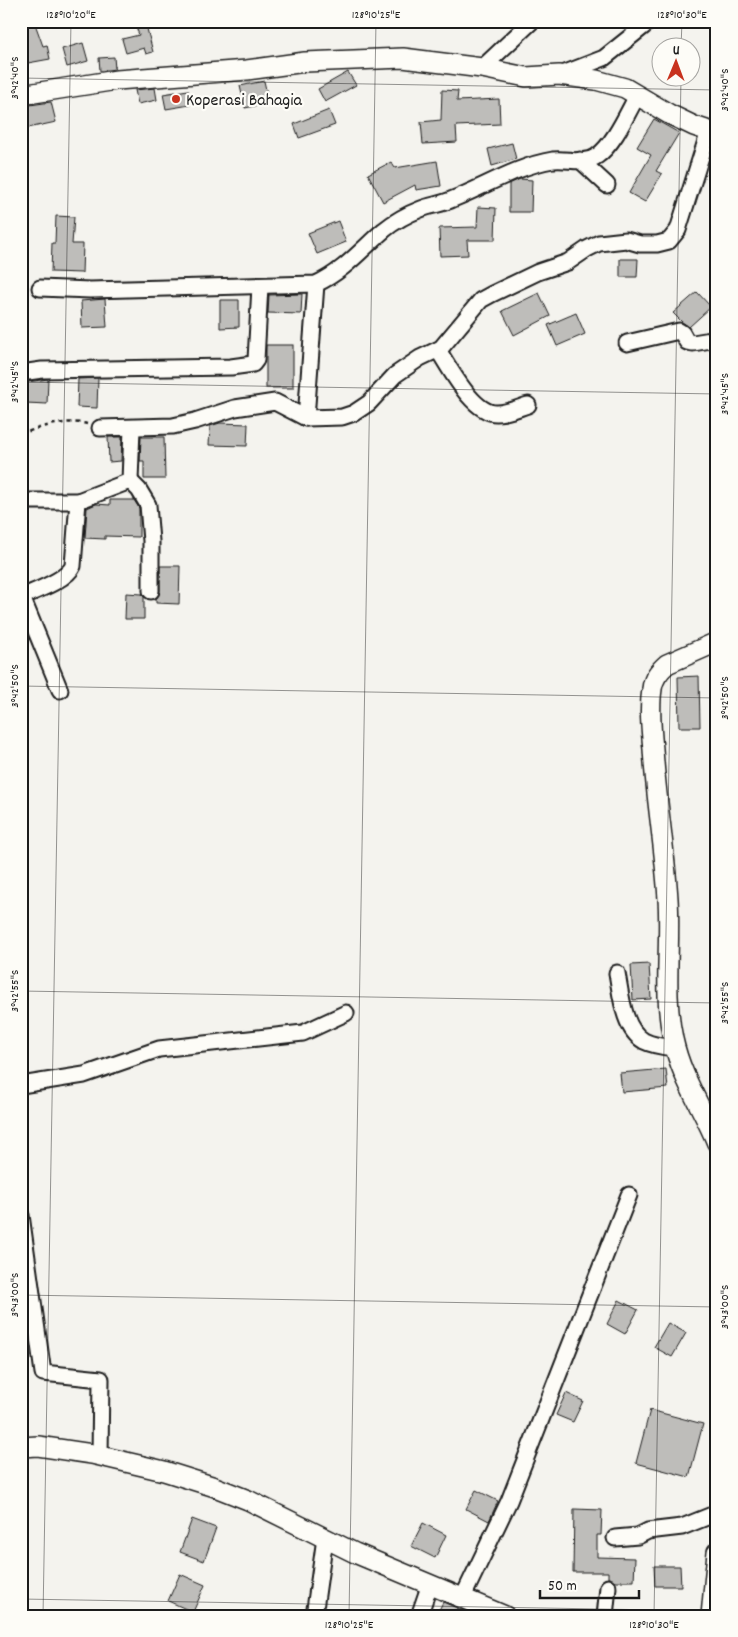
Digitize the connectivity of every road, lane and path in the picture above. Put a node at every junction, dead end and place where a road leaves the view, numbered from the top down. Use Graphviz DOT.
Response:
graph roads {
  1 [pos="532,21"];
  2 [pos="644,26"];
  3 [pos="482,68"];
  4 [pos="559,75"];
  5 [pos="21,95"];
  6 [pos="637,96"];
  7 [pos="713,132"];
  8 [pos="580,160"];
  9 [pos="607,185"];
  10 [pos="316,284"];
  11 [pos="260,286"];
  12 [pos="40,288"];
  13 [pos="717,339"];
  14 [pos="627,343"];
  15 [pos="438,350"];
  16 [pos="21,373"];
  17 [pos="528,405"];
  18 [pos="306,418"];
  19 [pos="100,428"];
  20 [pos="132,428"];
  21 [pos="21,434"];
  22 [pos="130,481"];
  23 [pos="21,501"];
  24 [pos="78,501"];
  25 [pos="151,591"];
  26 [pos="22,597"];
  27 [pos="717,642"];
  28 [pos="60,690"];
  29 [pos="617,973"];
  30 [pos="346,1013"];
  31 [pos="675,1048"];
  32 [pos="21,1085"];
  33 [pos="717,1143"];
  34 [pos="629,1195"];
  35 [pos="21,1215"];
  36 [pos="21,1447"];
  37 [pos="100,1456"];
  38 [pos="717,1514"];
  39 [pos="325,1538"];
  40 [pos="615,1538"];
  41 [pos="717,1552"];
  42 [pos="430,1584"];
  43 [pos="608,1587"];
  44 [pos="463,1597"];
  45 [pos="314,1616"];
  46 [pos="419,1616"];
  47 [pos="505,1616"];
  48 [pos="605,1616"];
  49 [pos="711,1616"];
  1 -- 3 [label="street"];
  2 -- 4 [label="street"];
  3 -- 4 [label="street"];
  3 -- 5 [label="street"];
  4 -- 6 [label="street"];
  6 -- 7 [label="street"];
  6 -- 8 [label="street"];
  7 -- 15 [label="street"];
  8 -- 9 [label="street"];
  8 -- 10 [label="street"];
  10 -- 11 [label="street"];
  10 -- 18 [label="street"];
  11 -- 12 [label="street"];
  11 -- 16 [label="street"];
  13 -- 14 [label="street"];
  15 -- 17 [label="street"];
  15 -- 18 [label="street"];
  18 -- 20 [label="street"];
  19 -- 20 [label="street"];
  19 -- 21 [label="path"];
  20 -- 22 [label="street"];
  22 -- 24 [label="street"];
  22 -- 25 [label="street"];
  23 -- 24 [label="street"];
  24 -- 26 [label="street"];
  26 -- 28 [label="street"];
  27 -- 31 [label="street"];
  29 -- 31 [label="street"];
  30 -- 32 [label="street"];
  31 -- 33 [label="street"];
  34 -- 44 [label="street"];
  35 -- 37 [label="street"];
  36 -- 37 [label="street"];
  37 -- 39 [label="street"];
  38 -- 40 [label="street"];
  39 -- 42 [label="street"];
  39 -- 45 [label="street"];
  41 -- 49 [label="street"];
  42 -- 44 [label="street"];
  42 -- 46 [label="street"];
  43 -- 48 [label="street"];
  44 -- 47 [label="street"];
}
